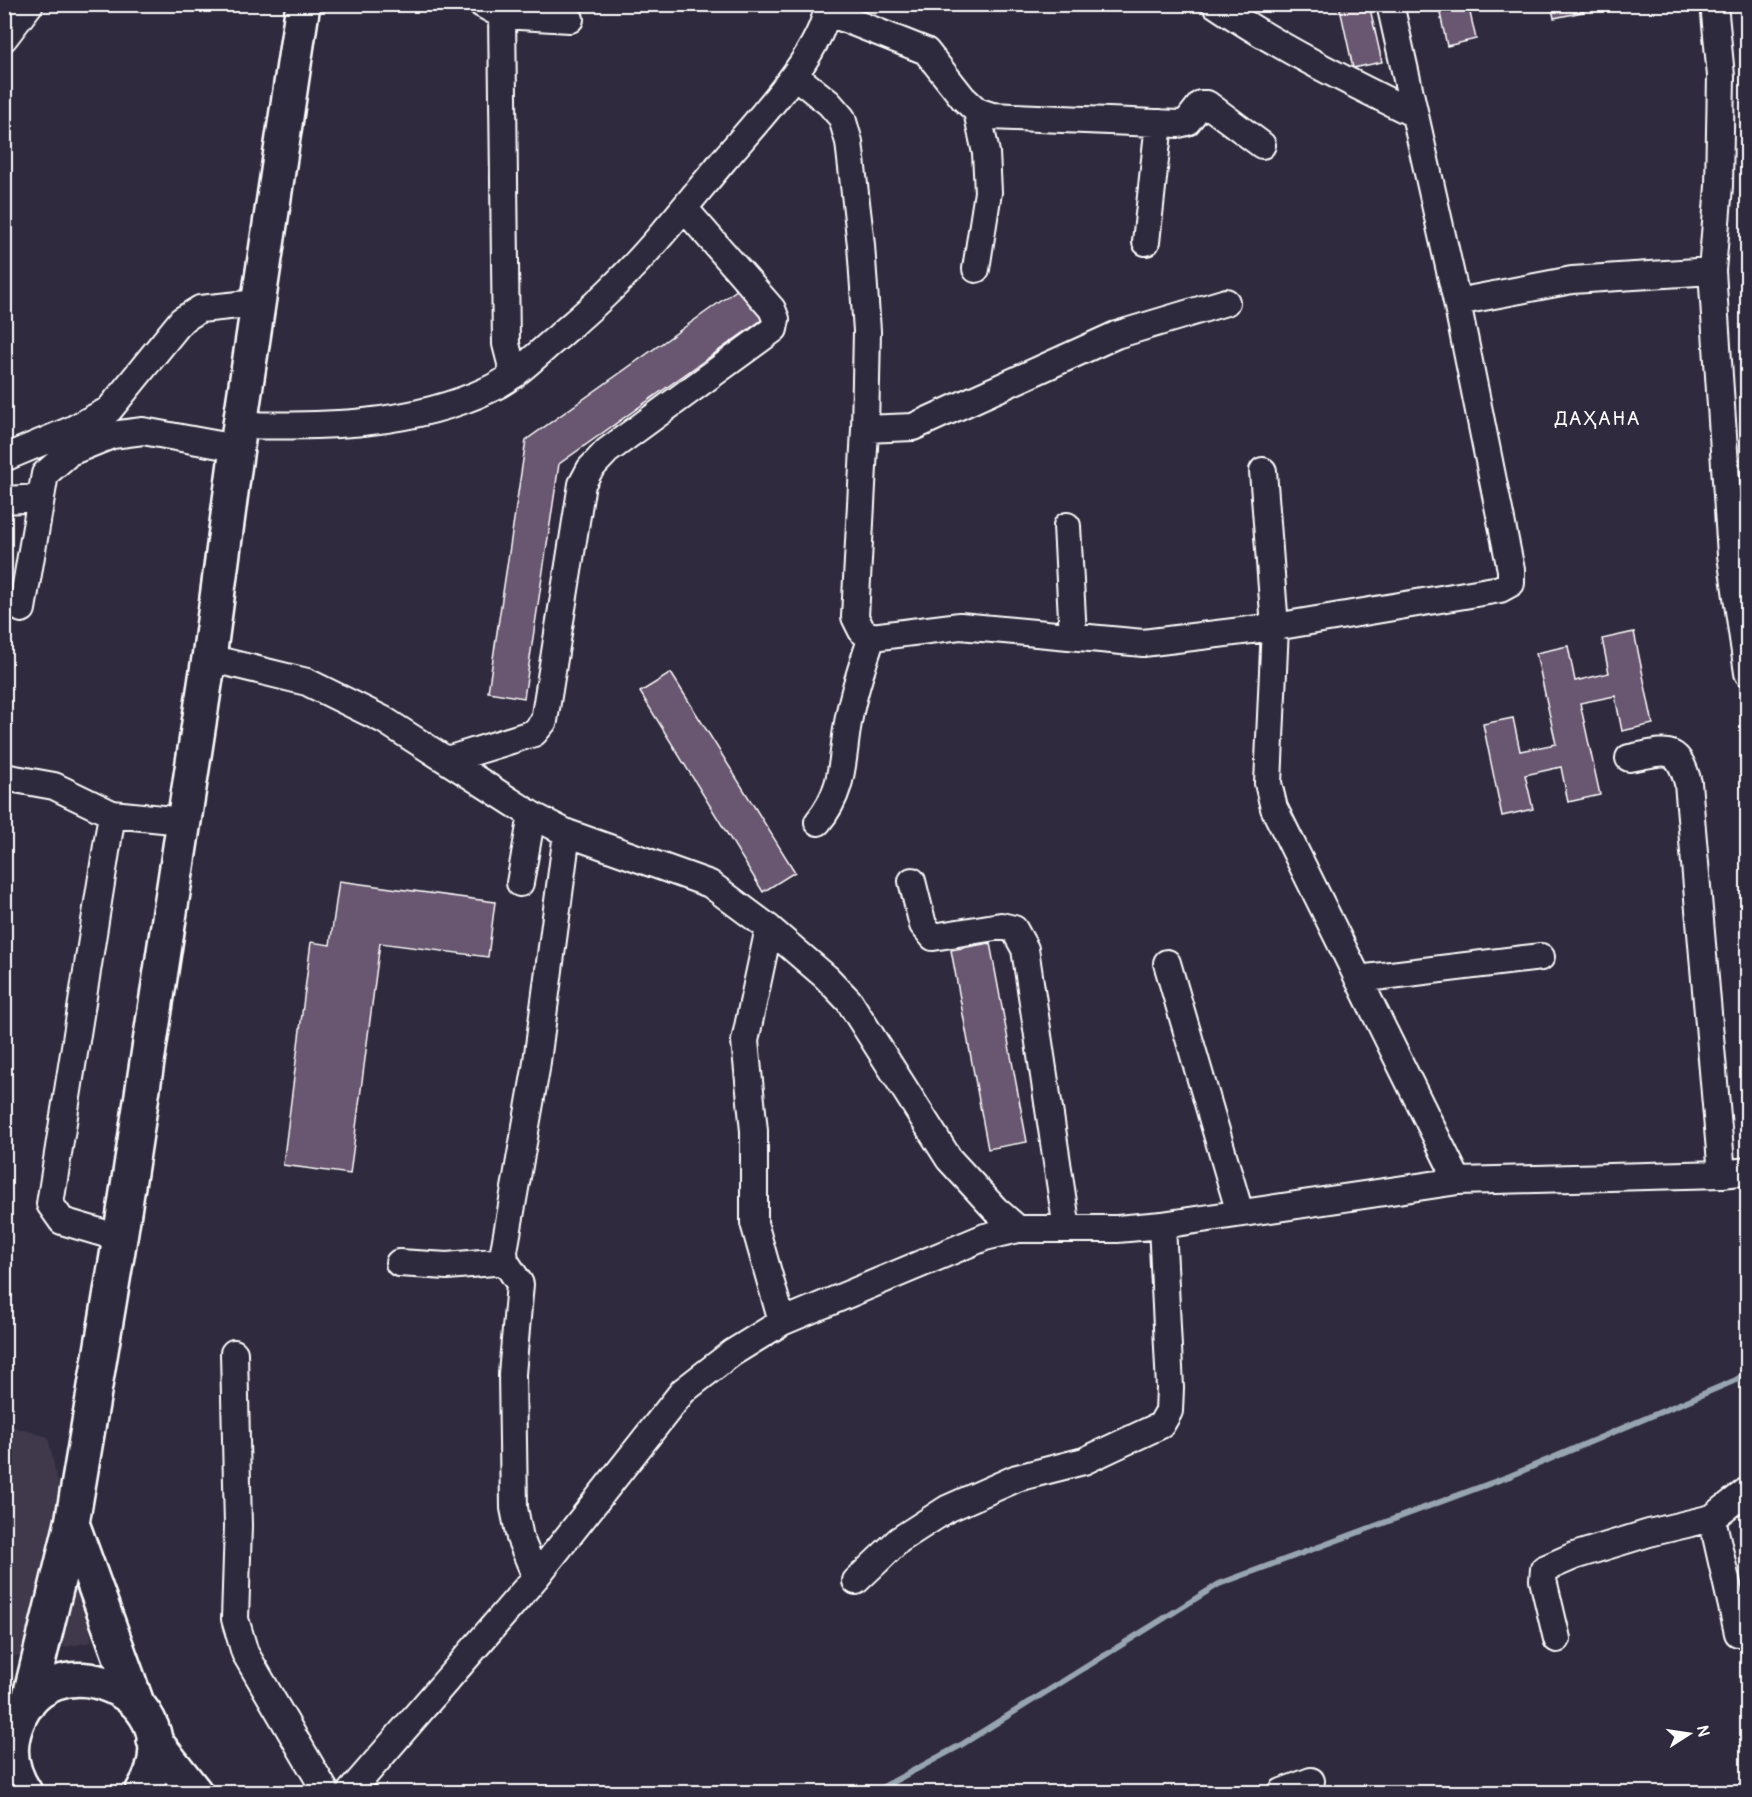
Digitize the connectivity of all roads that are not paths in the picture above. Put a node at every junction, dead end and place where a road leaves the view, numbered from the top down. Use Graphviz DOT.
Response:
graph roads {
  1 [pos="30,4"];
  2 [pos="303,4"];
  3 [pos="1215,4"];
  4 [pos="1390,4"];
  5 [pos="1714,4"];
  6 [pos="828,8"];
  7 [pos="492,10"];
  8 [pos="570,19"];
  9 [pos="4,38"];
  10 [pos="794,75"];
  11 [pos="977,111"];
  12 [pos="1414,114"];
  13 [pos="1159,123"];
  14 [pos="1262,145"];
  15 [pos="684,208"];
  16 [pos="1146,242"];
  17 [pos="976,269"];
  18 [pos="1712,271"];
  19 [pos="1226,302"];
  20 [pos="1457,302"];
  21 [pos="258,303"];
  22 [pos="514,375"];
  23 [pos="865,429"];
  24 [pos="238,437"];
  25 [pos="4,458"];
  26 [pos="1263,471"];
  27 [pos="41,498"];
  28 [pos="4,500"];
  29 [pos="1067,526"];
  30 [pos="22,609"];
  31 [pos="1275,627"];
  32 [pos="1073,636"];
  33 [pos="872,637"];
  34 [pos="208,657"];
  35 [pos="1748,673"];
  36 [pos="1629,758"];
  37 [pos="447,760"];
  38 [pos="4,777"];
  39 [pos="112,814"];
  40 [pos="532,815"];
  41 [pos="183,821"];
  42 [pos="818,822"];
  43 [pos="567,833"];
  44 [pos="912,882"];
  45 [pos="520,883"];
  46 [pos="769,928"];
  47 [pos="1541,957"];
  48 [pos="1167,963"];
  49 [pos="1358,979"];
  50 [pos="1748,1172"];
  51 [pos="1722,1174"];
  52 [pos="1458,1181"];
  53 [pos="1240,1213"];
  54 [pos="1162,1225"];
  55 [pos="1018,1229"];
  56 [pos="1067,1229"];
  57 [pos="120,1238"];
  58 [pos="506,1261"];
  59 [pos="399,1263"];
  60 [pos="782,1322"];
  61 [pos="234,1353"];
  62 [pos="1748,1490"];
  63 [pos="1712,1518"];
  64 [pos="72,1523"];
  65 [pos="536,1577"];
  66 [pos="856,1581"];
  67 [pos="1738,1633"];
  68 [pos="1557,1639"];
  69 [pos="137,1703"];
  70 [pos="16,1717"];
  71 [pos="154,1740"];
  72 [pos="1311,1781"];
  73 [pos="25,1792"];
  74 [pos="142,1792"];
  75 [pos="195,1792"];
  76 [pos="326,1792"];
  77 [pos="350,1792"];
  78 [pos="1282,1792"];
  1 -- 9 [label="street"];
  2 -- 21 [label="main road"];
  3 -- 12 [label="street"];
  4 -- 12 [label="street"];
  5 -- 18 [label="street"];
  6 -- 10 [label="street"];
  6 -- 11 [label="street"];
  7 -- 8 [label="street"];
  7 -- 22 [label="street"];
  10 -- 15 [label="street"];
  10 -- 23 [label="street"];
  11 -- 13 [label="street"];
  11 -- 17 [label="street"];
  12 -- 20 [label="street"];
  13 -- 14 [label="street"];
  13 -- 16 [label="street"];
  15 -- 22 [label="street"];
  15 -- 37 [label="street"];
  18 -- 20 [label="street"];
  18 -- 35 [label="street"];
  19 -- 23 [label="street"];
  20 -- 31 [label="street"];
  21 -- 24 [label="main road"];
  21 -- 25 [label="street"];
  22 -- 24 [label="street"];
  23 -- 33 [label="street"];
  24 -- 27 [label="street"];
  24 -- 34 [label="main road"];
  26 -- 31 [label="street"];
  27 -- 28 [label="street"];
  27 -- 30 [label="street"];
  29 -- 32 [label="street"];
  31 -- 32 [label="street"];
  31 -- 49 [label="street"];
  32 -- 33 [label="street"];
  33 -- 42 [label="street"];
  34 -- 37 [label="street"];
  34 -- 41 [label="main road"];
  36 -- 51 [label="street"];
  37 -- 40 [label="street"];
  38 -- 39 [label="street"];
  39 -- 41 [label="street"];
  39 -- 57 [label="street"];
  40 -- 43 [label="street"];
  40 -- 45 [label="street"];
  41 -- 57 [label="main road"];
  43 -- 46 [label="street"];
  43 -- 58 [label="street"];
  44 -- 56 [label="street"];
  46 -- 55 [label="street"];
  46 -- 60 [label="street"];
  47 -- 49 [label="street"];
  48 -- 53 [label="street"];
  49 -- 52 [label="street"];
  50 -- 51 [label="street"];
  51 -- 52 [label="street"];
  52 -- 53 [label="street"];
  53 -- 54 [label="street"];
  54 -- 56 [label="street"];
  54 -- 66 [label="street"];
  55 -- 56 [label="street"];
  55 -- 60 [label="street"];
  57 -- 64 [label="main road"];
  58 -- 59 [label="street"];
  58 -- 65 [label="street"];
  60 -- 65 [label="street"];
  61 -- 76 [label="street"];
  62 -- 63 [label="street"];
  63 -- 67 [label="street"];
  63 -- 68 [label="street"];
  64 -- 69 [label="main road"];
  64 -- 70 [label="main road"];
  65 -- 77 [label="street"];
  69 -- 70 [label="main road"];
  69 -- 71 [label="main road"];
  70 -- 73 [label="main road"];
  71 -- 74 [label="main road"];
  71 -- 75 [label="main road"];
  72 -- 78 [label="street"];
}
